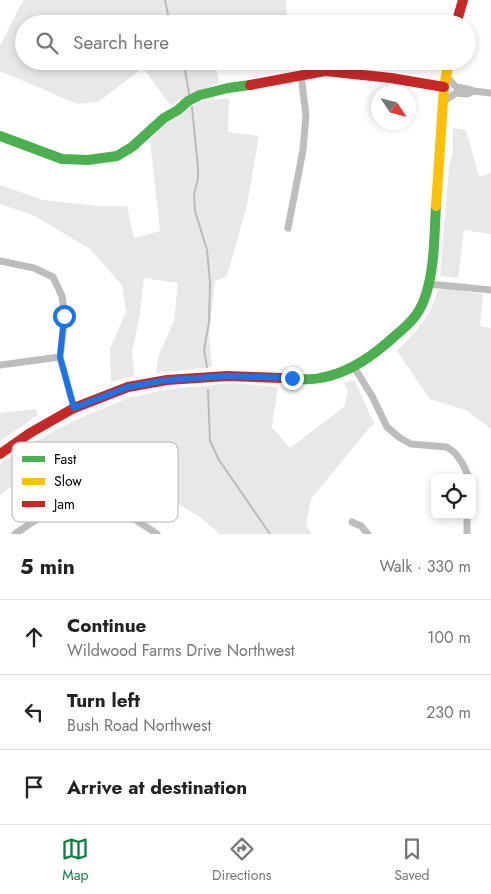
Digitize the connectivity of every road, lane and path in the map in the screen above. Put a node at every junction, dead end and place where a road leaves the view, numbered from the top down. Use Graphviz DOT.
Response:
graph roads {
  1 [pos="463,0"];
  2 [pos="459,15"];
  3 [pos="447,70"];
  4 [pos="301,75"];
  5 [pos="446,76"];
  6 [pos="444,87"];
  7 [pos="473,92"];
  8 [pos="491,93"];
  9 [pos="444,101"];
  10 [pos="0,136"];
  11 [pos="288,228"];
  12 [pos="0,261"];
  13 [pos="429,284"];
  14 [pos="491,290"];
  15 [pos="60,357"];
  16 [pos="0,365"];
  17 [pos="354,367"];
  18 [pos="74,408"];
  19 [pos="17,442"];
  20 [pos="12,446"];
  21 [pos="0,454"];
  22 [pos="467,474"];
  23 [pos="467,519"];
  24 [pos="33,522"];
  25 [pos="139,522"];
  26 [pos="352,522"];
  27 [pos="16,534"];
  28 [pos="157,534"];
  29 [pos="368,534"];
  30 [pos="467,534"];
  1 -- 2 [label="street"];
  3 -- 5 [label="street"];
  4 -- 6 [label="street"];
  4 -- 10 [label="street"];
  4 -- 11 [label="street"];
  5 -- 6 [label="street"];
  5 -- 7 [label="street"];
  6 -- 9 [label="street"];
  7 -- 8 [label="street"];
  7 -- 9 [label="street"];
  9 -- 13 [label="street"];
  12 -- 15 [label="street"];
  13 -- 14 [label="street"];
  13 -- 17 [label="street"];
  15 -- 16 [label="street"];
  15 -- 18 [label="street"];
  17 -- 18 [label="street"];
  17 -- 22 [label="street"];
  18 -- 19 [label="street"];
  20 -- 21 [label="street"];
  23 -- 30 [label="street"];
  24 -- 27 [label="street"];
  25 -- 28 [label="street"];
  26 -- 29 [label="street"];
}
